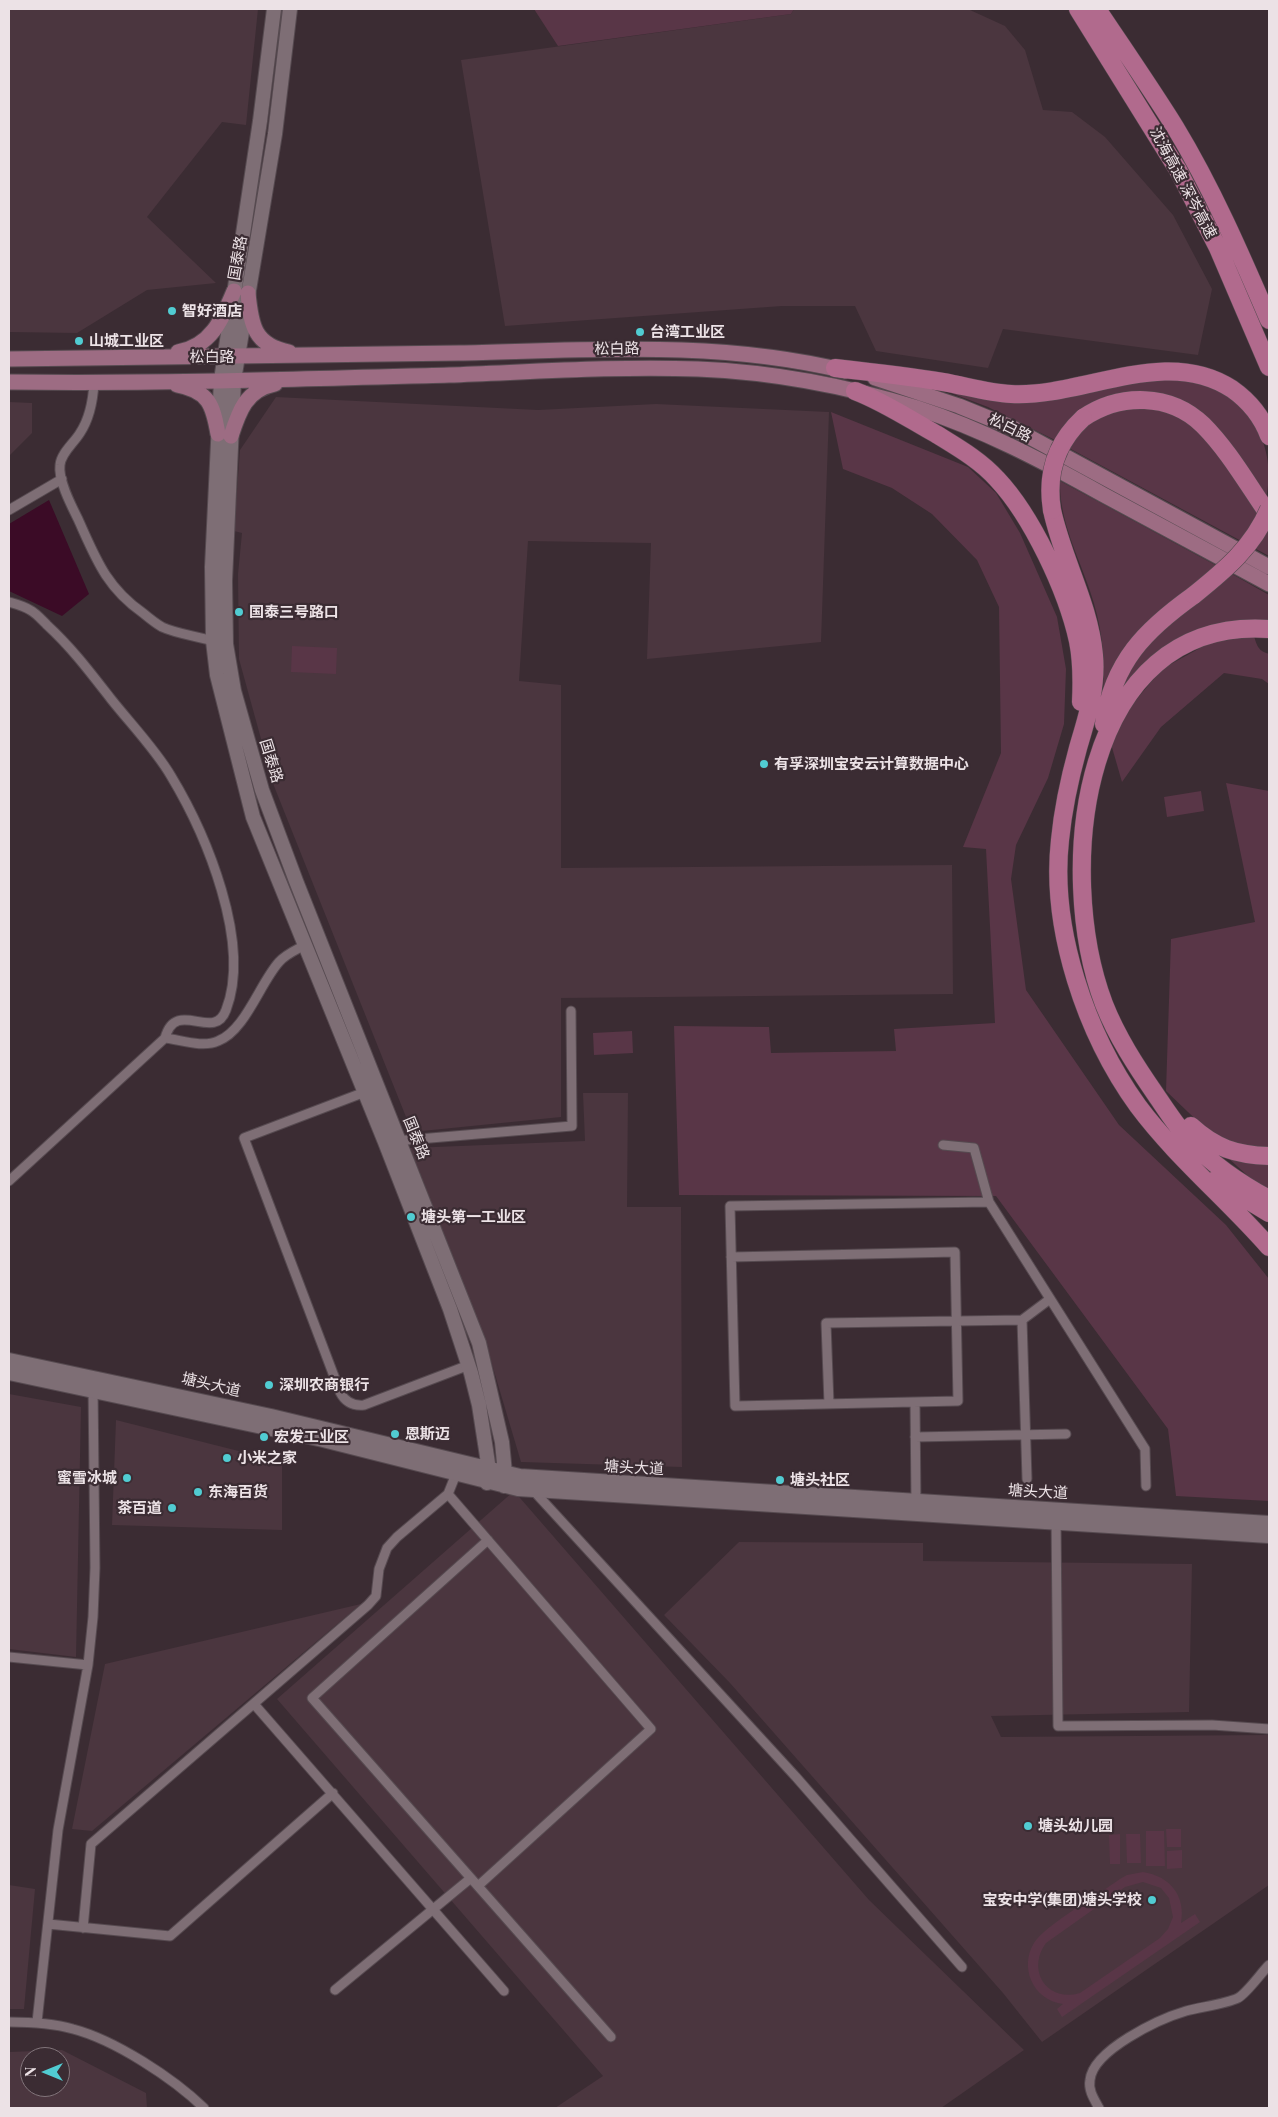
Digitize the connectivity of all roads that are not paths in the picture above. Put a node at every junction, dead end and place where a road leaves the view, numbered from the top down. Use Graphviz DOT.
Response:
graph roads {
  1 [pos="274,9"];
  2 [pos="290,9"];
  3 [pos="1078,9"];
  4 [pos="1097,9"];
  5 [pos="242,292"];
  6 [pos="1269,320"];
  7 [pos="305,356"];
  8 [pos="230,357"];
  9 [pos="152,358"];
  10 [pos="9,359"];
  11 [pos="1269,367"];
  12 [pos="835,368"];
  13 [pos="228,380"];
  14 [pos="292,380"];
  15 [pos="9,382"];
  16 [pos="143,382"];
  17 [pos="94,383"];
  18 [pos="855,391"];
  19 [pos="225,435"];
  20 [pos="1269,436"];
  21 [pos="62,479"];
  22 [pos="9,510"];
  23 [pos="1269,510"];
  24 [pos="1269,515"];
  25 [pos="1269,567"];
  26 [pos="1269,584"];
  27 [pos="9,602"];
  28 [pos="1269,629"];
  29 [pos="213,641"];
  30 [pos="1078,747"];
  31 [pos="1100,752"];
  32 [pos="305,945"];
  33 [pos="571,1012"];
  34 [pos="164,1038"];
  35 [pos="364,1092"];
  36 [pos="1155,1093"];
  37 [pos="399,1141"];
  38 [pos="385,1142"];
  39 [pos="943,1145"];
  40 [pos="1269,1156"];
  41 [pos="1190,1163"];
  42 [pos="9,1181"];
  43 [pos="1269,1199"];
  44 [pos="989,1202"];
  45 [pos="1269,1214"];
  46 [pos="1269,1247"];
  47 [pos="731,1257"];
  48 [pos="1050,1299"];
  49 [pos="1022,1320"];
  50 [pos="956,1321"];
  51 [pos="9,1360"];
  52 [pos="468,1366"];
  53 [pos="9,1373"];
  54 [pos="93,1384"];
  55 [pos="915,1402"];
  56 [pos="829,1404"];
  57 [pos="1066,1434"];
  58 [pos="1026,1435"];
  59 [pos="915,1437"];
  60 [pos="459,1468"];
  61 [pos="488,1476"];
  62 [pos="520,1476"];
  63 [pos="1027,1479"];
  64 [pos="505,1480"];
  65 [pos="1146,1486"];
  66 [pos="534,1491"];
  67 [pos="448,1494"];
  68 [pos="916,1508"];
  69 [pos="1056,1516"];
  70 [pos="1269,1523"];
  71 [pos="1269,1536"];
  72 [pos="488,1540"];
  73 [pos="9,1657"];
  74 [pos="88,1665"];
  75 [pos="254,1704"];
  76 [pos="1269,1729"];
  77 [pos="333,1793"];
  78 [pos="471,1878"];
  79 [pos="478,1886"];
  80 [pos="433,1908"];
  81 [pos="48,1924"];
  82 [pos="83,1928"];
  83 [pos="1269,1965"];
  84 [pos="962,1967"];
  85 [pos="334,1990"];
  86 [pos="504,1991"];
  87 [pos="9,2022"];
  88 [pos="37,2022"];
  89 [pos="611,2037"];
  90 [pos="204,2108"];
  91 [pos="1099,2108"];
  1 -- 5 [label="street, 国泰路"];
  2 -- 5 [label="street, 国泰路"];
  3 -- 11 [label="highway, 沈海高速 深岑高速"];
  4 -- 6 [label="highway, 沈海高速 深岑高速"];
  5 -- 7 [label="main road"];
  5 -- 8 [label="street, 国泰路"];
  5 -- 9 [label="main road"];
  7 -- 8 [label="main road, 松白路"];
  7 -- 12 [label="main road, 松白路"];
  8 -- 9 [label="main road, 松白路"];
  8 -- 13 [label="street, 国泰路"];
  9 -- 10 [label="main road, 松白路"];
  12 -- 20 [label="highway"];
  12 -- 25 [label="main road, 松白路"];
  13 -- 14 [label="main road, 松白路"];
  13 -- 16 [label="main road, 松白路"];
  13 -- 19 [label="street, 国泰路"];
  14 -- 18 [label="main road, 松白路"];
  14 -- 19 [label="main road"];
  15 -- 17 [label="main road, 松白路"];
  16 -- 17 [label="main road, 松白路"];
  16 -- 19 [label="main road"];
  17 -- 21 [label="street"];
  18 -- 26 [label="main road, 松白路"];
  18 -- 30 [label="highway"];
  19 -- 29 [label="street, 国泰路"];
  19 -- 37 [label="street, 国泰路"];
  21 -- 22 [label="street"];
  21 -- 29 [label="street"];
  23 -- 31 [label="highway, bridge"];
  24 -- 30 [label="highway, bridge"];
  27 -- 34 [label="street"];
  28 -- 31 [label="highway"];
  29 -- 32 [label="street, 国泰路"];
  30 -- 41 [label="highway"];
  31 -- 36 [label="highway"];
  32 -- 34 [label="street"];
  32 -- 35 [label="street, 国泰路"];
  33 -- 37 [label="street"];
  34 -- 42 [label="street"];
  35 -- 38 [label="street, 国泰路"];
  35 -- 52 [label="street"];
  36 -- 40 [label="highway"];
  36 -- 43 [label="highway"];
  37 -- 38 [label="street"];
  37 -- 64 [label="street, 国泰路"];
  38 -- 52 [label="street, 国泰路"];
  39 -- 44 [label="street"];
  41 -- 45 [label="highway"];
  41 -- 46 [label="highway"];
  44 -- 47 [label="street"];
  44 -- 48 [label="street"];
  47 -- 50 [label="street"];
  47 -- 56 [label="street"];
  48 -- 49 [label="street"];
  48 -- 65 [label="street"];
  49 -- 50 [label="street"];
  49 -- 58 [label="street"];
  50 -- 55 [label="street"];
  50 -- 56 [label="street"];
  51 -- 54 [label="street, 塘头大道"];
  52 -- 61 [label="street, 国泰路"];
  53 -- 54 [label="street, 塘头大道"];
  54 -- 60 [label="street, 塘头大道"];
  54 -- 74 [label="street"];
  55 -- 56 [label="street"];
  55 -- 59 [label="street"];
  57 -- 58 [label="street"];
  58 -- 59 [label="street"];
  58 -- 63 [label="street"];
  59 -- 68 [label="street"];
  60 -- 61 [label="street, 塘头大道"];
  60 -- 67 [label="street"];
  61 -- 64 [label="street, 塘头大道"];
  62 -- 64 [label="street, 塘头大道"];
  62 -- 66 [label="street"];
  62 -- 68 [label="street, 塘头大道"];
  64 -- 66 [label="street, 塘头大道"];
  66 -- 68 [label="street, 塘头大道"];
  66 -- 84 [label="street"];
  67 -- 72 [label="street"];
  67 -- 75 [label="street"];
  68 -- 69 [label="street, 塘头大道"];
  69 -- 70 [label="street, 塘头大道"];
  69 -- 71 [label="street, 塘头大道"];
  69 -- 76 [label="street"];
  72 -- 78 [label="street"];
  72 -- 79 [label="street"];
  73 -- 74 [label="street"];
  74 -- 81 [label="street"];
  75 -- 77 [label="street"];
  75 -- 82 [label="street"];
  77 -- 80 [label="street"];
  77 -- 82 [label="street"];
  78 -- 79 [label="street"];
  78 -- 80 [label="street"];
  79 -- 89 [label="street"];
  80 -- 85 [label="street"];
  80 -- 86 [label="street"];
  81 -- 82 [label="street"];
  81 -- 88 [label="street"];
  83 -- 91 [label="street"];
  87 -- 88 [label="street"];
  88 -- 90 [label="street"];
}
